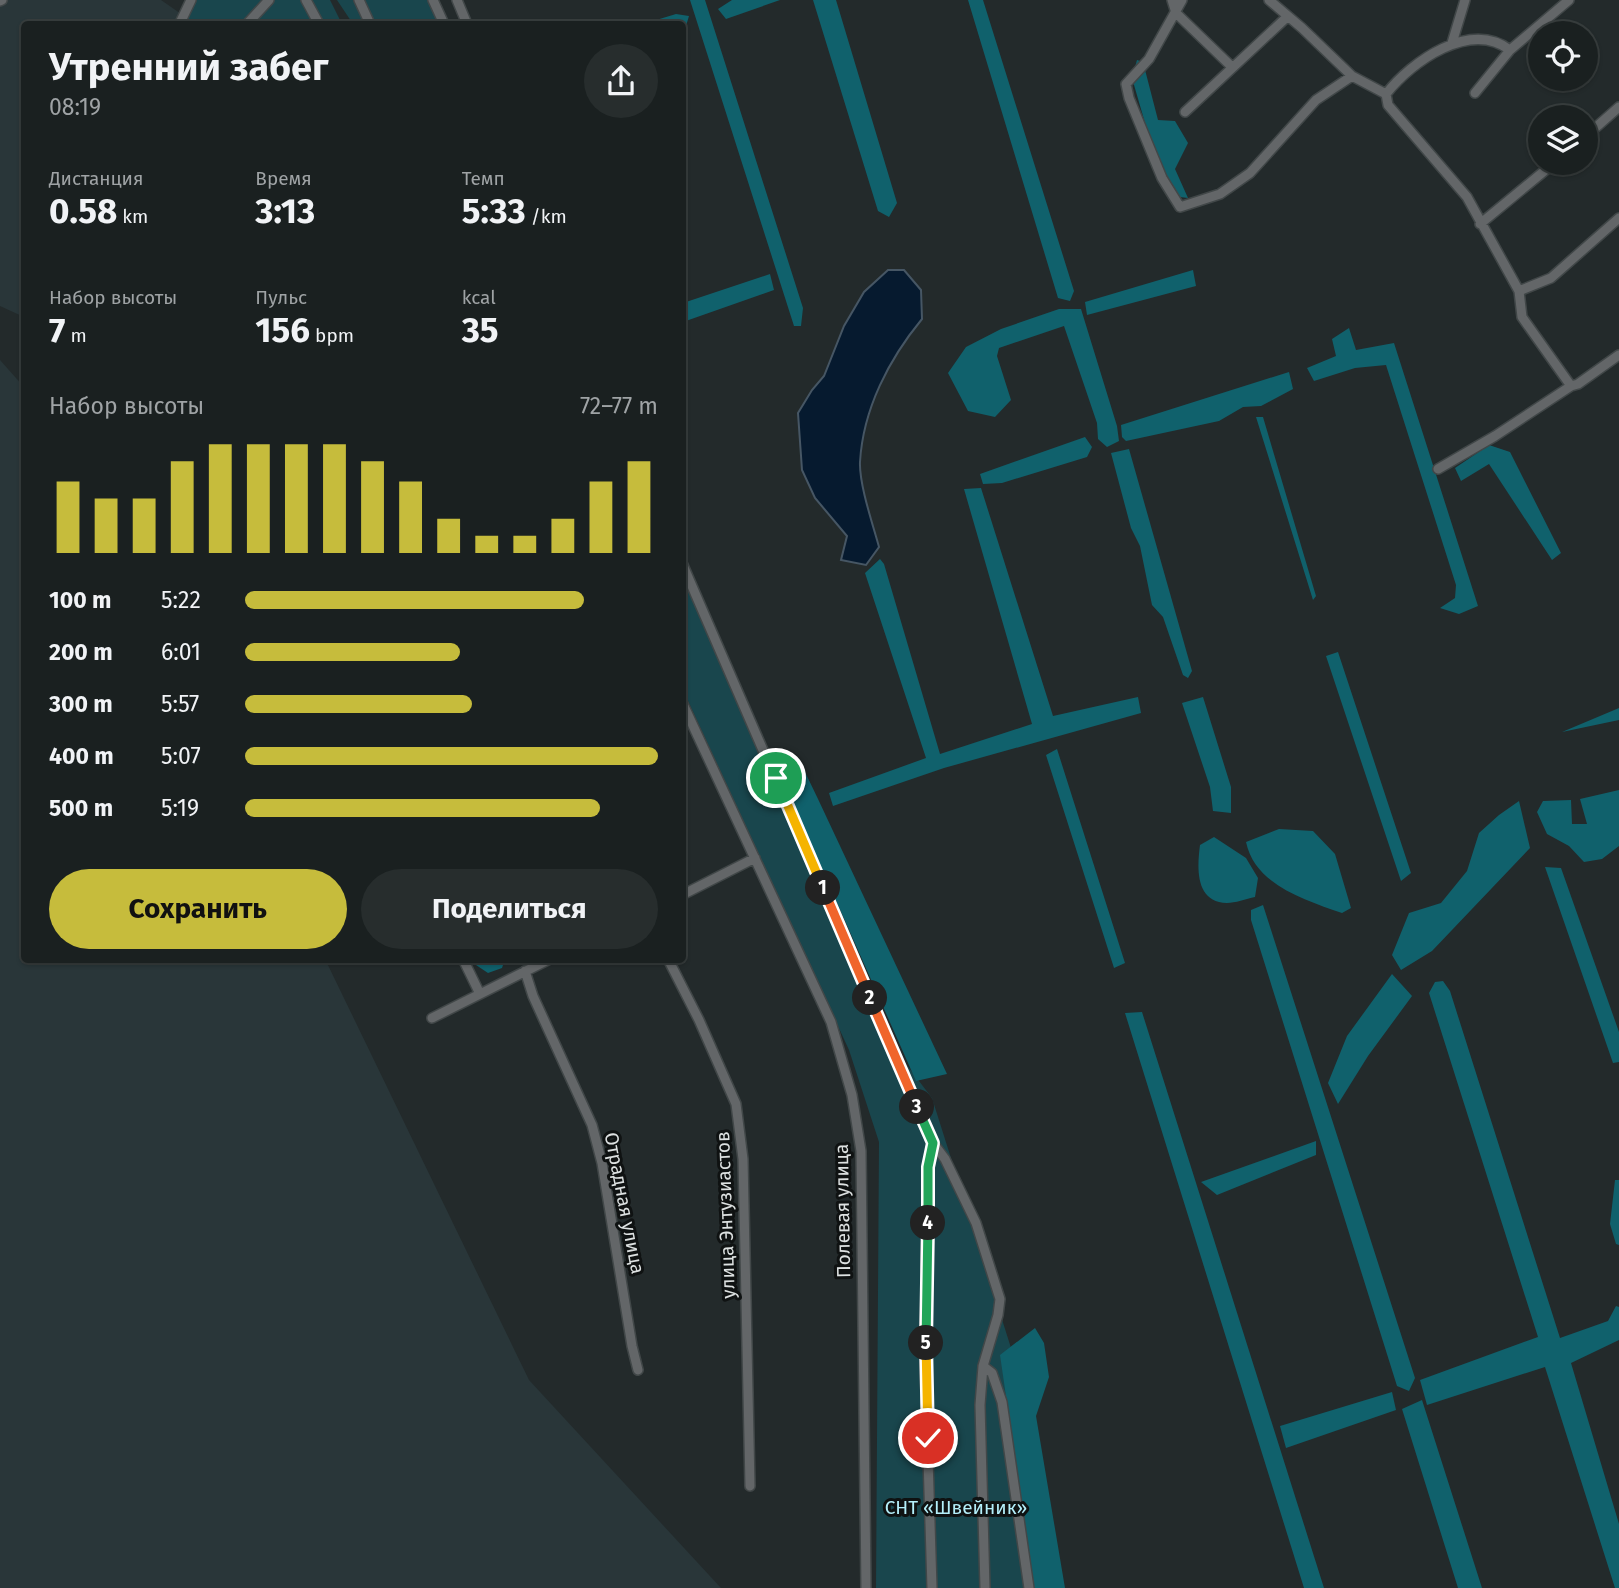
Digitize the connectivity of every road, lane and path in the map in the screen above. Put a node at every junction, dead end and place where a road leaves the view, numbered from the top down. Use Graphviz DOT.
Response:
graph roads {
  1 [pos="191,0"];
  2 [pos="269,0"];
  3 [pos="306,0"];
  4 [pos="359,0"];
  5 [pos="433,0"];
  6 [pos="457,0"];
  7 [pos="1172,0"];
  8 [pos="1182,0"];
  9 [pos="1269,0"];
  10 [pos="1465,0"];
  11 [pos="1569,0"];
  12 [pos="1176,13"];
  13 [pos="1288,16"];
  14 [pos="181,21"];
  15 [pos="250,21"];
  16 [pos="317,21"];
  17 [pos="369,21"];
  18 [pos="443,21"];
  19 [pos="466,21"];
  20 [pos="1452,43"];
  21 [pos="1510,50"];
  22 [pos="1231,66"];
  23 [pos="1352,76"];
  24 [pos="1475,93"];
  25 [pos="1386,94"];
  26 [pos="1619,107"];
  27 [pos="1185,112"];
  28 [pos="1598,125"];
  29 [pos="1539,175"];
  30 [pos="1619,218"];
  31 [pos="1480,224"];
  32 [pos="1518,291"];
  33 [pos="1619,355"];
  34 [pos="1571,386"];
  35 [pos="1438,469"];
  36 [pos="686,572"];
  37 [pos="686,711"];
  38 [pos="755,858"];
  39 [pos="686,893"];
  40 [pos="465,963"];
  41 [pos="542,963"];
  42 [pos="670,963"];
  43 [pos="525,971"];
  44 [pos="480,994"];
  45 [pos="432,1018"];
  46 [pos="933,1143"];
  47 [pos="983,1366"];
  48 [pos="638,1370"];
  49 [pos="750,1486"];
  50 [pos="866,1588"];
  51 [pos="932,1588"];
  52 [pos="985,1588"];
  53 [pos="1029,1588"];
  1 -- 14 [label="street"];
  2 -- 15 [label="street"];
  3 -- 16 [label="street"];
  4 -- 17 [label="street"];
  5 -- 18 [label="street"];
  6 -- 19 [label="street"];
  7 -- 12 [label="street"];
  8 -- 12 [label="street"];
  9 -- 13 [label="street"];
  10 -- 20 [label="street"];
  11 -- 21 [label="street"];
  12 -- 22 [label="street"];
  12 -- 23 [label="street"];
  13 -- 22 [label="street"];
  13 -- 23 [label="street"];
  20 -- 21 [label="street"];
  20 -- 25 [label="street"];
  21 -- 24 [label="street"];
  22 -- 27 [label="street"];
  23 -- 25 [label="street"];
  25 -- 31 [label="street"];
  26 -- 28 [label="street"];
  29 -- 31 [label="street"];
  30 -- 32 [label="street"];
  31 -- 32 [label="street"];
  32 -- 34 [label="street"];
  33 -- 34 [label="street"];
  34 -- 35 [label="street"];
  36 -- 46 [label="street"];
  37 -- 38 [label="street, Полевая улица"];
  38 -- 39 [label="street"];
  38 -- 50 [label="street, Полевая улица"];
  40 -- 44 [label="street"];
  41 -- 43 [label="street"];
  42 -- 49 [label="street, улица Энтузиастов"];
  43 -- 44 [label="street"];
  43 -- 48 [label="street, Отрадная улица"];
  44 -- 45 [label="street"];
  46 -- 47 [label="street"];
  46 -- 51 [label="street"];
  47 -- 52 [label="street"];
  47 -- 53 [label="street"];
}
